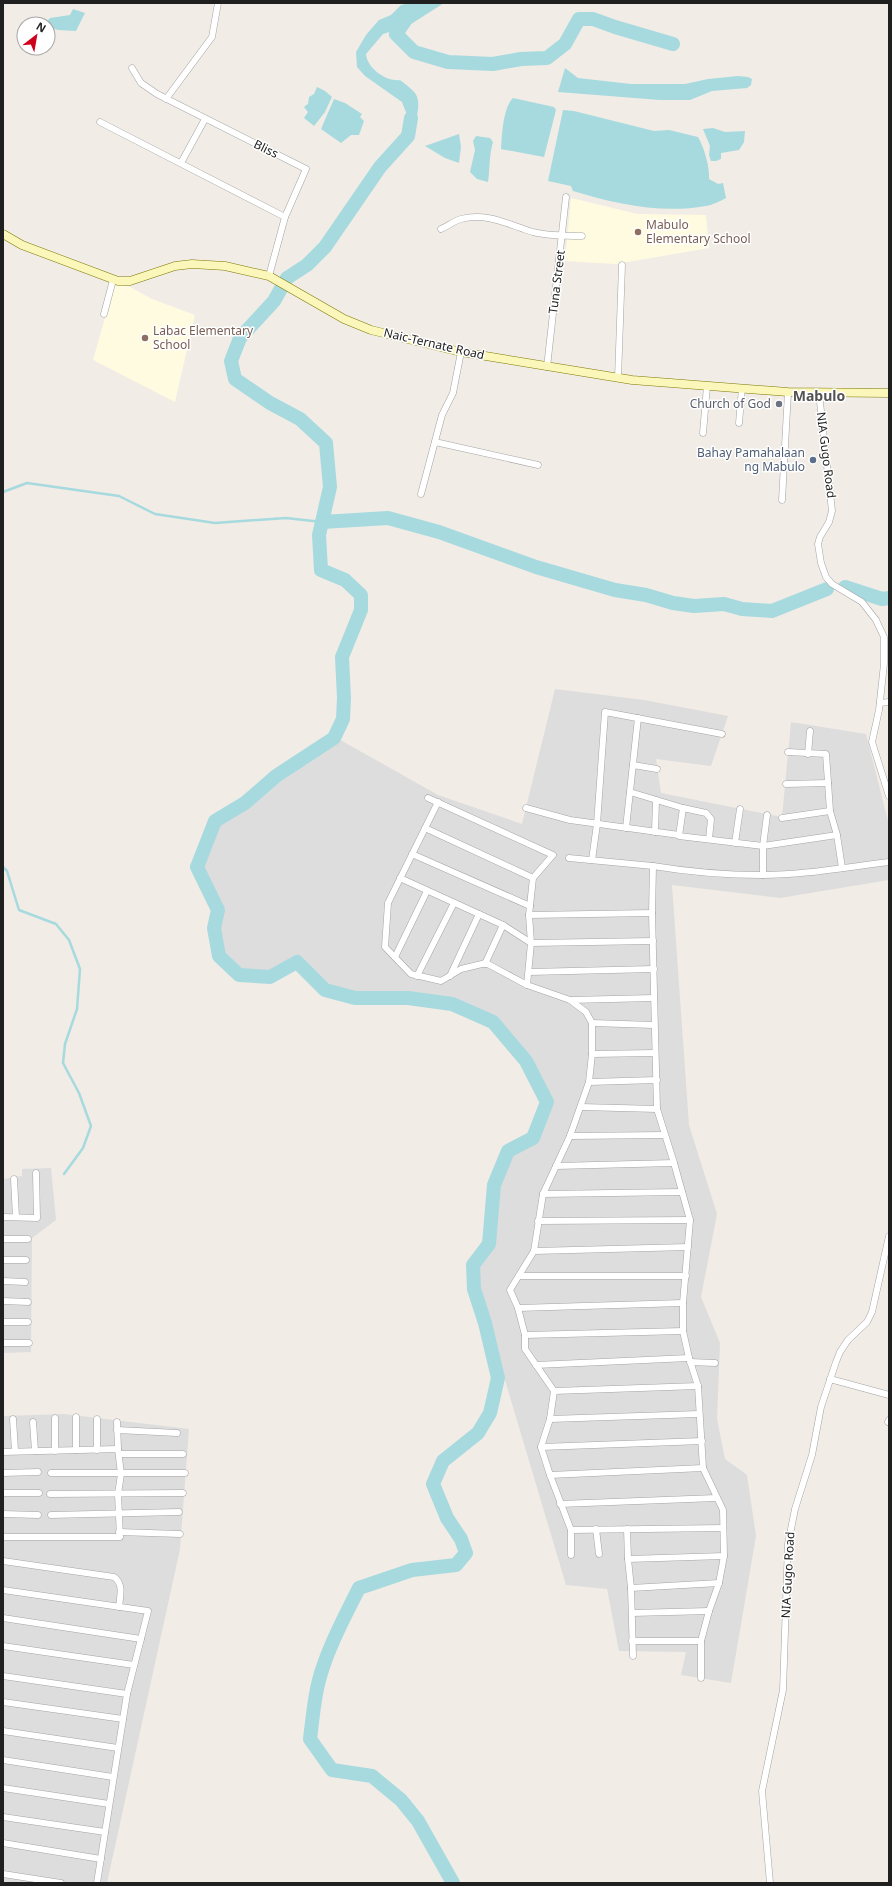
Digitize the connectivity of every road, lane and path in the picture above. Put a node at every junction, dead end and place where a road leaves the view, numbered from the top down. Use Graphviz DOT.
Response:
graph roads {
  1 [pos="218,3"];
  2 [pos="132,68"];
  3 [pos="166,99"];
  4 [pos="205,119"];
  5 [pos="100,122"];
  6 [pos="181,163"];
  7 [pos="566,198"];
  8 [pos="285,217"];
  9 [pos="442,229"];
  10 [pos="3,234"];
  11 [pos="562,236"];
  12 [pos="582,236"];
  13 [pos="622,265"];
  14 [pos="269,276"];
  15 [pos="113,280"];
  16 [pos="104,314"];
  17 [pos="461,352"];
  18 [pos="547,367"];
  19 [pos="618,378"];
  20 [pos="707,386"];
  21 [pos="742,388"];
  22 [pos="788,392"];
  23 [pos="818,393"];
  24 [pos="889,393"];
  25 [pos="740,424"];
  26 [pos="703,432"];
  27 [pos="434,442"];
  28 [pos="538,465"];
  29 [pos="421,494"];
  30 [pos="782,500"];
  31 [pos="880,702"];
  32 [pos="889,702"];
  33 [pos="638,718"];
  34 [pos="810,731"];
  35 [pos="722,734"];
  36 [pos="788,752"];
  37 [pos="808,754"];
  38 [pos="633,765"];
  39 [pos="657,769"];
  40 [pos="828,783"];
  41 [pos="786,784"];
  42 [pos="630,792"];
  43 [pos="889,796"];
  44 [pos="428,798"];
  45 [pos="656,800"];
  46 [pos="438,802"];
  47 [pos="526,808"];
  48 [pos="684,808"];
  49 [pos="740,809"];
  50 [pos="830,811"];
  51 [pos="767,815"];
  52 [pos="782,818"];
  53 [pos="597,824"];
  54 [pos="425,828"];
  55 [pos="626,828"];
  56 [pos="655,832"];
  57 [pos="679,835"];
  58 [pos="837,835"];
  59 [pos="709,839"];
  60 [pos="735,843"];
  61 [pos="763,846"];
  62 [pos="412,854"];
  63 [pos="568,858"];
  64 [pos="592,860"];
  65 [pos="889,862"];
  66 [pos="653,866"];
  67 [pos="842,868"];
  68 [pos="763,875"];
  69 [pos="400,878"];
  70 [pos="533,878"];
  71 [pos="428,891"];
  72 [pos="454,903"];
  73 [pos="530,906"];
  74 [pos="652,913"];
  75 [pos="479,914"];
  76 [pos="529,915"];
  77 [pos="503,925"];
  78 [pos="653,941"];
  79 [pos="531,943"];
  80 [pos="395,957"];
  81 [pos="485,964"];
  82 [pos="654,970"];
  83 [pos="529,972"];
  84 [pos="417,976"];
  85 [pos="450,976"];
  86 [pos="527,985"];
  87 [pos="654,998"];
  88 [pos="570,1000"];
  89 [pos="592,1023"];
  90 [pos="654,1025"];
  91 [pos="656,1053"];
  92 [pos="592,1054"];
  93 [pos="657,1080"];
  94 [pos="589,1082"];
  95 [pos="581,1107"];
  96 [pos="657,1109"];
  97 [pos="664,1135"];
  98 [pos="570,1136"];
  99 [pos="674,1163"];
  100 [pos="556,1166"];
  101 [pos="36,1173"];
  102 [pos="14,1179"];
  103 [pos="682,1192"];
  104 [pos="543,1194"];
  105 [pos="3,1217"];
  106 [pos="16,1218"];
  107 [pos="690,1220"];
  108 [pos="538,1221"];
  109 [pos="889,1236"];
  110 [pos="3,1239"];
  111 [pos="28,1239"];
  112 [pos="688,1247"];
  113 [pos="534,1250"];
  114 [pos="3,1260"];
  115 [pos="26,1260"];
  116 [pos="519,1276"];
  117 [pos="686,1276"];
  118 [pos="3,1281"];
  119 [pos="25,1282"];
  120 [pos="3,1302"];
  121 [pos="28,1302"];
  122 [pos="683,1303"];
  123 [pos="518,1308"];
  124 [pos="3,1322"];
  125 [pos="28,1322"];
  126 [pos="683,1331"];
  127 [pos="525,1335"];
  128 [pos="3,1343"];
  129 [pos="29,1343"];
  130 [pos="690,1360"];
  131 [pos="715,1363"];
  132 [pos="536,1365"];
  133 [pos="830,1379"];
  134 [pos="698,1386"];
  135 [pos="554,1391"];
  136 [pos="889,1395"];
  137 [pos="699,1414"];
  138 [pos="76,1417"];
  139 [pos="55,1418"];
  140 [pos="97,1419"];
  141 [pos="550,1419"];
  142 [pos="13,1420"];
  143 [pos="33,1422"];
  144 [pos="117,1422"];
  145 [pos="118,1430"];
  146 [pos="177,1433"];
  147 [pos="702,1441"];
  148 [pos="541,1447"];
  149 [pos="76,1450"];
  150 [pos="96,1450"];
  151 [pos="14,1451"];
  152 [pos="35,1451"];
  153 [pos="55,1451"];
  154 [pos="3,1452"];
  155 [pos="118,1452"];
  156 [pos="183,1454"];
  157 [pos="703,1468"];
  158 [pos="38,1472"];
  159 [pos="3,1473"];
  160 [pos="51,1473"];
  161 [pos="185,1473"];
  162 [pos="122,1474"];
  163 [pos="550,1476"];
  164 [pos="39,1492"];
  165 [pos="3,1493"];
  166 [pos="183,1493"];
  167 [pos="50,1494"];
  168 [pos="118,1494"];
  169 [pos="716,1498"];
  170 [pos="560,1504"];
  171 [pos="179,1512"];
  172 [pos="3,1514"];
  173 [pos="38,1515"];
  174 [pos="51,1515"];
  175 [pos="118,1515"];
  176 [pos="723,1528"];
  177 [pos="627,1529"];
  178 [pos="571,1530"];
  179 [pos="596,1530"];
  180 [pos="119,1532"];
  181 [pos="180,1534"];
  182 [pos="3,1537"];
  183 [pos="599,1554"];
  184 [pos="571,1555"];
  185 [pos="724,1556"];
  186 [pos="628,1559"];
  187 [pos="3,1562"];
  188 [pos="720,1583"];
  189 [pos="631,1588"];
  190 [pos="3,1590"];
  191 [pos="120,1607"];
  192 [pos="709,1611"];
  193 [pos="632,1613"];
  194 [pos="3,1618"];
  195 [pos="141,1639"];
  196 [pos="632,1641"];
  197 [pos="702,1641"];
  198 [pos="3,1646"];
  199 [pos="633,1656"];
  200 [pos="134,1665"];
  201 [pos="3,1676"];
  202 [pos="701,1678"];
  203 [pos="126,1694"];
  204 [pos="3,1702"];
  205 [pos="122,1719"];
  206 [pos="3,1731"];
  207 [pos="118,1748"];
  208 [pos="3,1760"];
  209 [pos="114,1777"];
  210 [pos="3,1788"];
  211 [pos="109,1804"];
  212 [pos="3,1817"];
  213 [pos="105,1832"];
  214 [pos="3,1843"];
  215 [pos="101,1859"];
  216 [pos="3,1874"];
  217 [pos="61,1883"];
  218 [pos="97,1883"];
  219 [pos="770,1883"];
  1 -- 3 [label="street"];
  2 -- 3 [label="street, Bliss"];
  3 -- 4 [label="street, Bliss"];
  4 -- 6 [label="street"];
  4 -- 8 [label="street, Bliss"];
  5 -- 6 [label="street"];
  6 -- 8 [label="street"];
  7 -- 11 [label="street, Tuna Street"];
  8 -- 14 [label="street, Bliss"];
  9 -- 11 [label="street"];
  10 -- 15 [label="main road, Naic-Ternate Road"];
  11 -- 12 [label="street"];
  11 -- 18 [label="street, Tuna Street"];
  13 -- 19 [label="street"];
  14 -- 15 [label="main road, Naic-Ternate Road"];
  14 -- 17 [label="main road, Naic-Ternate Road"];
  15 -- 16 [label="street"];
  17 -- 18 [label="main road, Naic-Ternate Road"];
  17 -- 27 [label="street"];
  18 -- 19 [label="main road, Naic-Ternate Road"];
  19 -- 20 [label="main road, Naic-Ternate Road"];
  20 -- 21 [label="main road, Naic-Ternate Road"];
  20 -- 26 [label="street"];
  21 -- 22 [label="main road, Naic-Ternate Road"];
  21 -- 25 [label="street"];
  22 -- 23 [label="main road, Naic-Ternate Road"];
  22 -- 30 [label="street"];
  23 -- 24 [label="main road, Naic-Ternate Road"];
  23 -- 31 [label="street, NIA Gugo Road"];
  27 -- 28 [label="street"];
  27 -- 29 [label="street"];
  31 -- 32 [label="street"];
  31 -- 43 [label="street, NIA Gugo Road"];
  33 -- 35 [label="street"];
  33 -- 38 [label="street"];
  33 -- 53 [label="street"];
  34 -- 37 [label="street"];
  36 -- 37 [label="street"];
  37 -- 40 [label="street"];
  38 -- 39 [label="street"];
  38 -- 42 [label="street"];
  40 -- 41 [label="street"];
  40 -- 50 [label="street"];
  42 -- 45 [label="street"];
  42 -- 55 [label="street"];
  44 -- 46 [label="street"];
  45 -- 48 [label="street"];
  45 -- 56 [label="street"];
  46 -- 54 [label="street"];
  46 -- 70 [label="street"];
  47 -- 53 [label="street"];
  48 -- 57 [label="street"];
  48 -- 59 [label="street"];
  49 -- 60 [label="street"];
  50 -- 52 [label="street"];
  50 -- 58 [label="street"];
  51 -- 61 [label="street"];
  53 -- 55 [label="street"];
  53 -- 64 [label="street"];
  54 -- 62 [label="street"];
  54 -- 70 [label="street"];
  55 -- 56 [label="street"];
  56 -- 57 [label="street"];
  57 -- 59 [label="street"];
  58 -- 61 [label="street"];
  58 -- 67 [label="street"];
  59 -- 60 [label="street"];
  60 -- 61 [label="street"];
  61 -- 68 [label="street"];
  62 -- 69 [label="street"];
  62 -- 73 [label="street"];
  63 -- 64 [label="street"];
  64 -- 66 [label="street"];
  65 -- 67 [label="street"];
  66 -- 68 [label="street"];
  66 -- 74 [label="street"];
  67 -- 68 [label="street"];
  69 -- 71 [label="street"];
  69 -- 80 [label="street"];
  70 -- 73 [label="street"];
  71 -- 72 [label="street"];
  71 -- 80 [label="street"];
  72 -- 75 [label="street"];
  72 -- 84 [label="street"];
  73 -- 76 [label="street"];
  74 -- 76 [label="street"];
  74 -- 78 [label="street"];
  75 -- 77 [label="street"];
  75 -- 85 [label="street"];
  76 -- 79 [label="street"];
  77 -- 79 [label="street"];
  77 -- 81 [label="street"];
  78 -- 79 [label="street"];
  78 -- 82 [label="street"];
  79 -- 83 [label="street"];
  80 -- 84 [label="street"];
  81 -- 85 [label="street"];
  81 -- 86 [label="street"];
  82 -- 83 [label="street"];
  82 -- 87 [label="street"];
  83 -- 86 [label="street"];
  84 -- 85 [label="street"];
  86 -- 88 [label="street"];
  87 -- 88 [label="street"];
  87 -- 90 [label="street"];
  88 -- 89 [label="street"];
  89 -- 90 [label="street"];
  89 -- 92 [label="street"];
  90 -- 91 [label="street"];
  91 -- 92 [label="street"];
  91 -- 93 [label="street"];
  92 -- 94 [label="street"];
  93 -- 94 [label="street"];
  93 -- 96 [label="street"];
  94 -- 95 [label="street"];
  95 -- 96 [label="street"];
  95 -- 98 [label="street"];
  96 -- 97 [label="street"];
  97 -- 98 [label="street"];
  97 -- 99 [label="street"];
  98 -- 100 [label="street"];
  99 -- 100 [label="street"];
  99 -- 103 [label="street"];
  100 -- 104 [label="street"];
  101 -- 106 [label="street"];
  102 -- 106 [label="street"];
  103 -- 104 [label="street"];
  103 -- 107 [label="street"];
  104 -- 108 [label="street"];
  105 -- 106 [label="street"];
  107 -- 108 [label="street"];
  107 -- 112 [label="street"];
  108 -- 113 [label="street"];
  109 -- 133 [label="street, NIA Gugo Road"];
  110 -- 111 [label="street"];
  112 -- 113 [label="street"];
  112 -- 117 [label="street"];
  113 -- 116 [label="street"];
  114 -- 115 [label="street"];
  116 -- 117 [label="street"];
  116 -- 123 [label="street"];
  117 -- 122 [label="street"];
  118 -- 119 [label="street"];
  120 -- 121 [label="street"];
  122 -- 123 [label="street"];
  122 -- 126 [label="street"];
  123 -- 127 [label="street"];
  124 -- 125 [label="street"];
  126 -- 127 [label="street"];
  126 -- 130 [label="street"];
  127 -- 132 [label="street"];
  128 -- 129 [label="street"];
  130 -- 131 [label="street"];
  130 -- 132 [label="street"];
  130 -- 134 [label="street"];
  132 -- 135 [label="street"];
  133 -- 136 [label="street"];
  133 -- 219 [label="street, NIA Gugo Road"];
  134 -- 135 [label="street"];
  134 -- 137 [label="street"];
  135 -- 141 [label="street"];
  137 -- 141 [label="street"];
  137 -- 147 [label="street"];
  138 -- 149 [label="street"];
  139 -- 153 [label="street"];
  140 -- 150 [label="street"];
  141 -- 148 [label="street"];
  142 -- 151 [label="street"];
  143 -- 152 [label="street"];
  144 -- 145 [label="street"];
  145 -- 146 [label="street"];
  145 -- 155 [label="street"];
  147 -- 148 [label="street"];
  147 -- 157 [label="street"];
  148 -- 163 [label="street"];
  149 -- 150 [label="street"];
  149 -- 153 [label="street"];
  150 -- 155 [label="street"];
  151 -- 152 [label="street"];
  151 -- 154 [label="street"];
  152 -- 153 [label="street"];
  155 -- 156 [label="street"];
  155 -- 162 [label="street"];
  157 -- 163 [label="street"];
  157 -- 169 [label="street"];
  158 -- 159 [label="street"];
  160 -- 162 [label="street"];
  161 -- 162 [label="street"];
  162 -- 168 [label="street"];
  163 -- 170 [label="street"];
  164 -- 165 [label="street"];
  166 -- 168 [label="street"];
  167 -- 168 [label="street"];
  168 -- 175 [label="street"];
  169 -- 170 [label="street"];
  169 -- 176 [label="street"];
  170 -- 178 [label="street"];
  171 -- 175 [label="street"];
  172 -- 173 [label="street"];
  174 -- 175 [label="street"];
  175 -- 180 [label="street"];
  176 -- 177 [label="street"];
  176 -- 185 [label="street"];
  177 -- 179 [label="street"];
  177 -- 186 [label="street"];
  178 -- 179 [label="street"];
  178 -- 184 [label="street"];
  179 -- 183 [label="street"];
  180 -- 181 [label="street"];
  180 -- 182 [label="street"];
  185 -- 186 [label="street"];
  185 -- 188 [label="street"];
  186 -- 189 [label="street"];
  187 -- 191 [label="street"];
  188 -- 189 [label="street"];
  188 -- 192 [label="street"];
  189 -- 193 [label="street"];
  190 -- 191 [label="street"];
  191 -- 195 [label="street"];
  192 -- 193 [label="street"];
  192 -- 197 [label="street"];
  193 -- 196 [label="street"];
  194 -- 195 [label="street"];
  195 -- 200 [label="street"];
  196 -- 197 [label="street"];
  196 -- 199 [label="street"];
  197 -- 202 [label="street"];
  198 -- 200 [label="street"];
  200 -- 203 [label="street"];
  201 -- 203 [label="street"];
  203 -- 205 [label="street"];
  204 -- 205 [label="street"];
  205 -- 207 [label="street"];
  206 -- 207 [label="street"];
  207 -- 209 [label="street"];
  208 -- 209 [label="street"];
  209 -- 211 [label="street"];
  210 -- 211 [label="street"];
  211 -- 213 [label="street"];
  212 -- 213 [label="street"];
  213 -- 215 [label="street"];
  214 -- 215 [label="street"];
  215 -- 218 [label="street"];
  216 -- 217 [label="street"];
}
